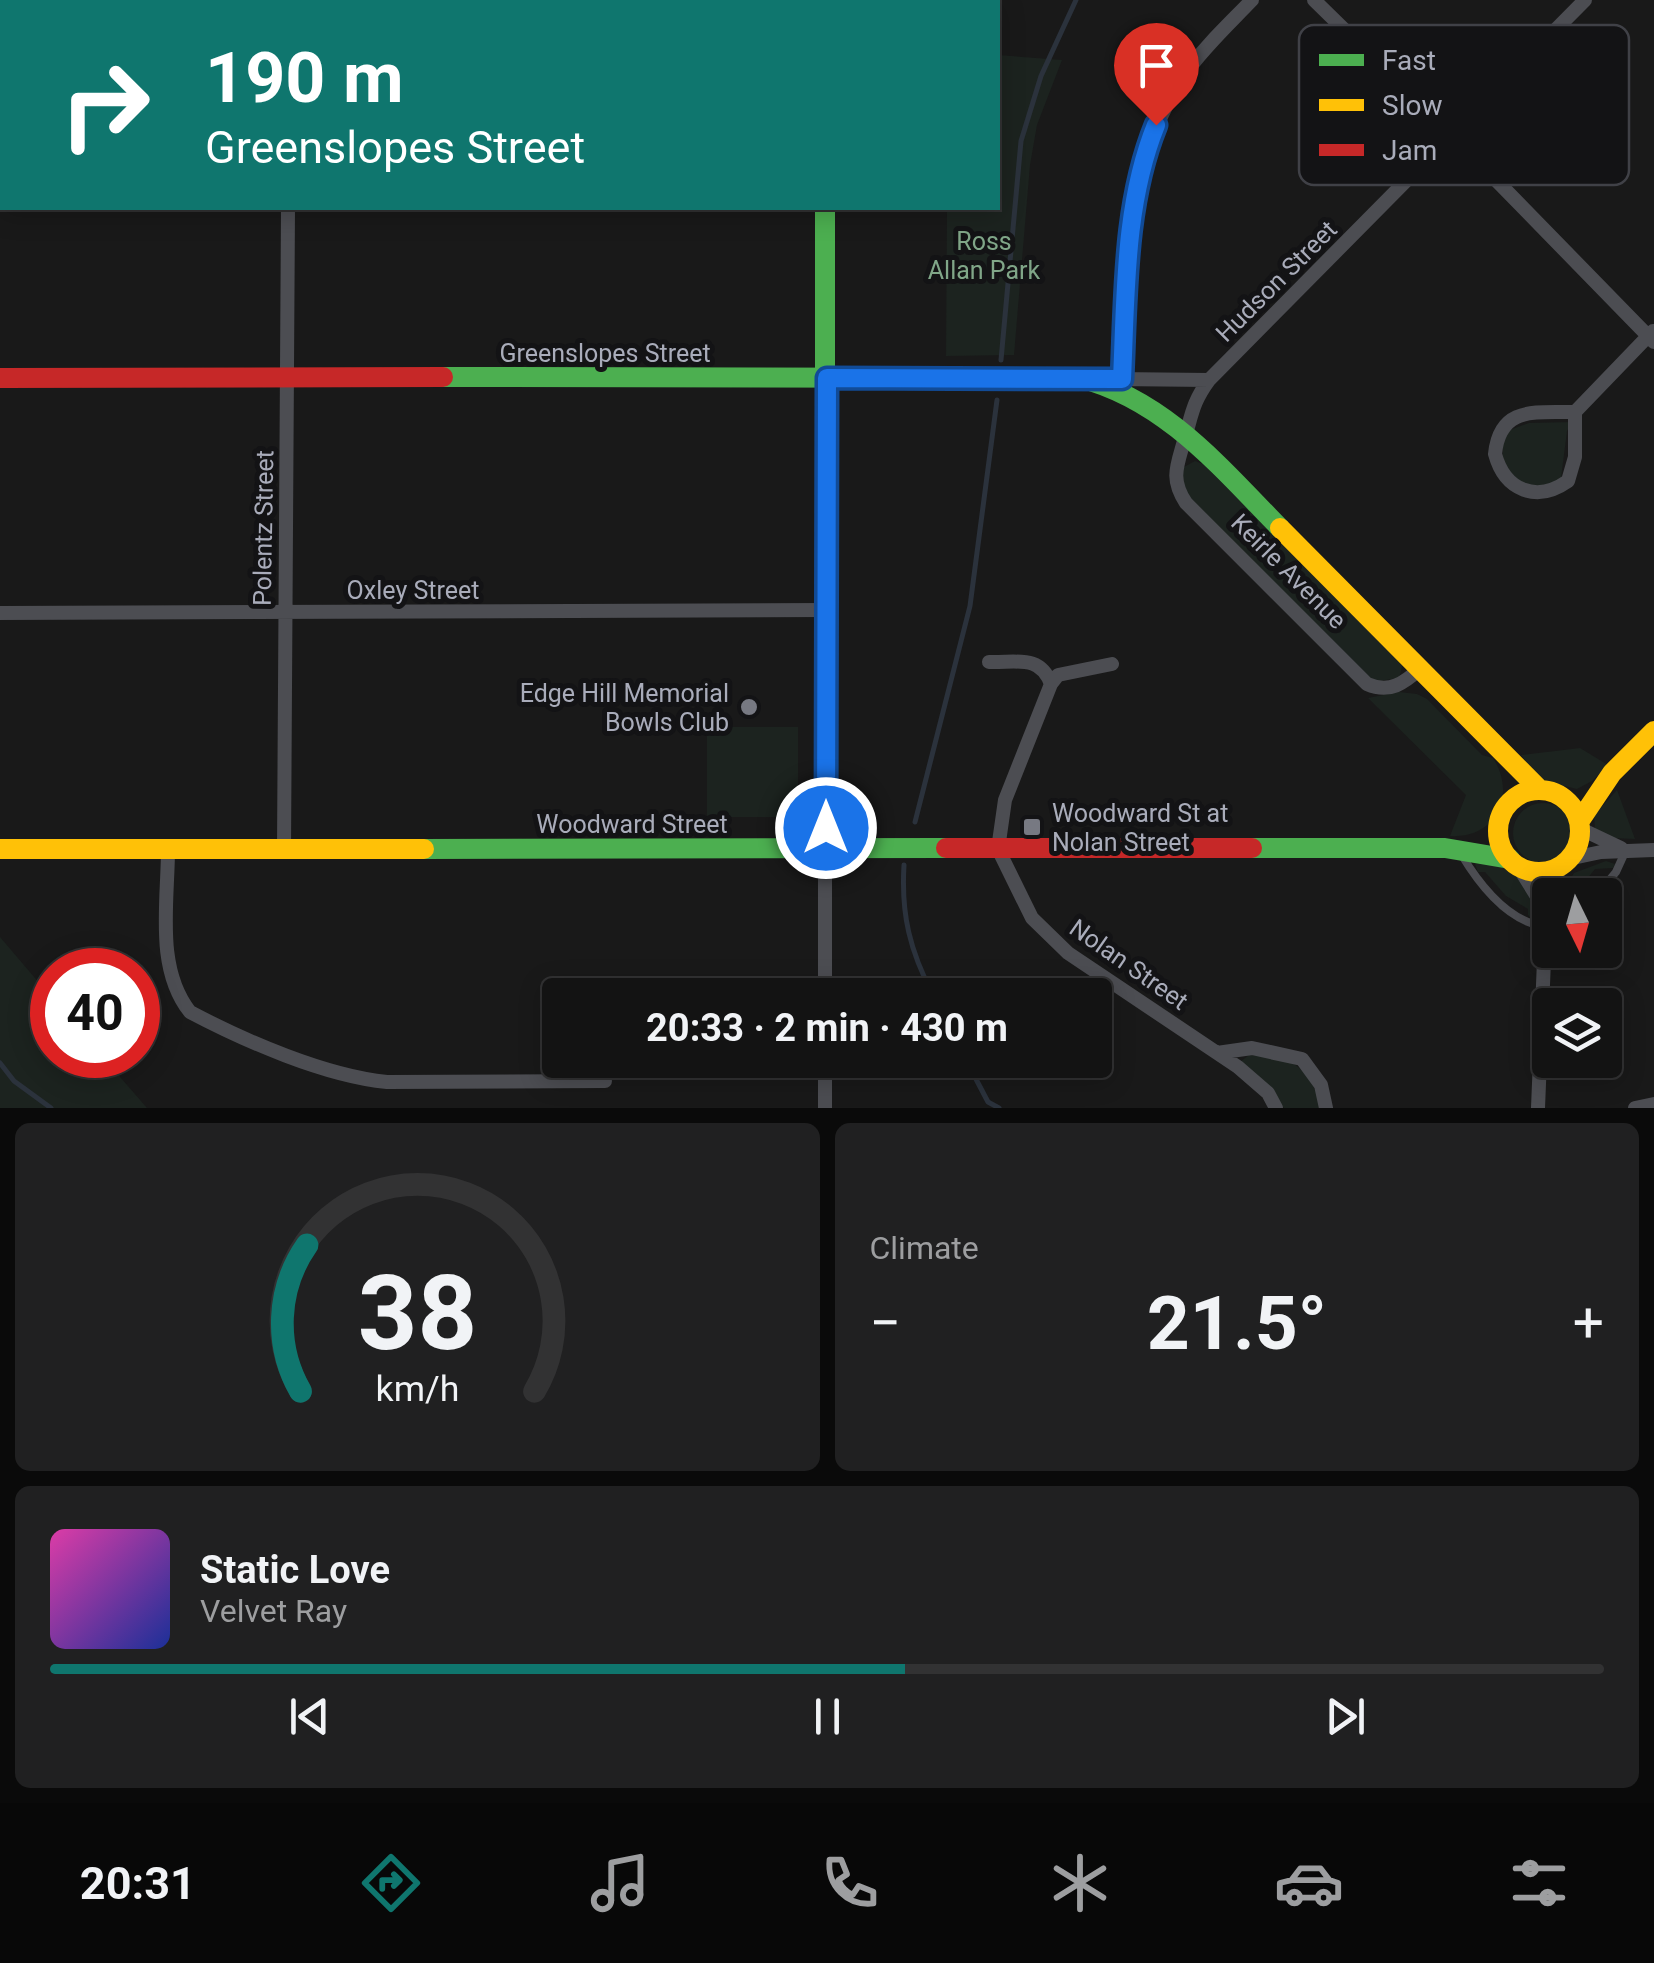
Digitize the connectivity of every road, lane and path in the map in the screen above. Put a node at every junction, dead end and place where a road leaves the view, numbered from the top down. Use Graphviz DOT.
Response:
graph roads {
  1 [pos="1252,0"];
  2 [pos="1314,0"];
  3 [pos="1586,0"];
  4 [pos="1340,25"];
  5 [pos="1561,25"];
  6 [pos="1403,185"];
  7 [pos="1502,185"];
  8 [pos="288,210"];
  9 [pos="825,210"];
  10 [pos="1652,336"];
  11 [pos="1062,376"];
  12 [pos="287,377"];
  13 [pos="0,378"];
  14 [pos="827,378"];
  15 [pos="1210,380"];
  16 [pos="1120,385"];
  17 [pos="1575,412"];
  18 [pos="1186,433"];
  19 [pos="827,610"];
  20 [pos="0,613"];
  21 [pos="284,613"];
  22 [pos="989,662"];
  23 [pos="1112,664"];
  24 [pos="1421,668"];
  25 [pos="1052,684"];
  26 [pos="1654,731"];
  27 [pos="1485,733"];
  28 [pos="1612,773"];
  29 [pos="1540,790"];
  30 [pos="1561,796"];
  31 [pos="1504,812"];
  32 [pos="1580,826"];
  33 [pos="998,848"];
  34 [pos="0,849"];
  35 [pos="168,849"];
  36 [pos="284,849"];
  37 [pos="825,849"];
  38 [pos="1452,849"];
  39 [pos="1626,850"];
  40 [pos="1654,850"];
  41 [pos="1514,862"];
  42 [pos="1566,862"];
  43 [pos="1555,878"];
  44 [pos="1611,878"];
  45 [pos="1532,894"];
  46 [pos="1532,924"];
  47 [pos="1545,968"];
  48 [pos="825,978"];
  49 [pos="1217,1054"];
  50 [pos="825,1078"];
  51 [pos="605,1081"];
  52 [pos="1654,1104"];
  53 [pos="825,1108"];
  54 [pos="1276,1108"];
  55 [pos="1326,1108"];
  56 [pos="1538,1108"];
  57 [pos="1636,1108"];
  1 -- 16 [label="street"];
  2 -- 4 [label="street"];
  3 -- 5 [label="street, Hudson Street"];
  6 -- 15 [label="street, Hudson Street"];
  7 -- 10 [label="street"];
  8 -- 12 [label="street, Polentz Street"];
  9 -- 14 [label="street"];
  10 -- 17 [label="street"];
  11 -- 14 [label="street, Greenslopes Street"];
  11 -- 16 [label="street, Keirle Avenue"];
  12 -- 13 [label="street, Greenslopes Street"];
  12 -- 14 [label="street, Greenslopes Street"];
  12 -- 21 [label="street, Polentz Street"];
  14 -- 19 [label="street"];
  15 -- 16 [label="street"];
  15 -- 18 [label="street, Hudson Street"];
  16 -- 18 [label="street, Keirle Avenue"];
  17 -- 17 [label="street"];
  18 -- 24 [label="street, Keirle Avenue"];
  18 -- 24 [label="street, Keirle Avenue"];
  19 -- 21 [label="street, Oxley Street"];
  19 -- 37 [label="street"];
  20 -- 21 [label="street, Oxley Street"];
  21 -- 36 [label="street, Polentz Street"];
  22 -- 25 [label="street"];
  23 -- 25 [label="street"];
  24 -- 27 [label="street, Keirle Avenue"];
  25 -- 33 [label="street"];
  26 -- 28 [label="street"];
  27 -- 29 [label="street, Keirle Avenue"];
  27 -- 31 [label="street, Keirle Avenue"];
  28 -- 30 [label="street"];
  28 -- 32 [label="street"];
  29 -- 30 [label="street"];
  29 -- 31 [label="street"];
  30 -- 32 [label="street"];
  31 -- 38 [label="street, Woodward Street"];
  31 -- 41 [label="street"];
  32 -- 39 [label="street"];
  32 -- 42 [label="street"];
  33 -- 37 [label="street, Woodward Street"];
  33 -- 38 [label="street, Woodward Street"];
  33 -- 49 [label="street, Nolan Street"];
  34 -- 35 [label="street, Woodward Street"];
  35 -- 36 [label="street, Woodward Street"];
  35 -- 51 [label="street"];
  36 -- 37 [label="street, Woodward Street"];
  37 -- 48 [label="street"];
  38 -- 41 [label="street, Woodward Street"];
  38 -- 46 [label="lane"];
  39 -- 40 [label="street"];
  39 -- 42 [label="street"];
  39 -- 44 [label="lane"];
  41 -- 42 [label="street"];
  41 -- 45 [label="street"];
  42 -- 43 [label="street"];
  47 -- 56 [label="street"];
  49 -- 54 [label="street, Nolan Street"];
  49 -- 55 [label="street"];
  50 -- 53 [label="street"];
  52 -- 57 [label="street"];
}
